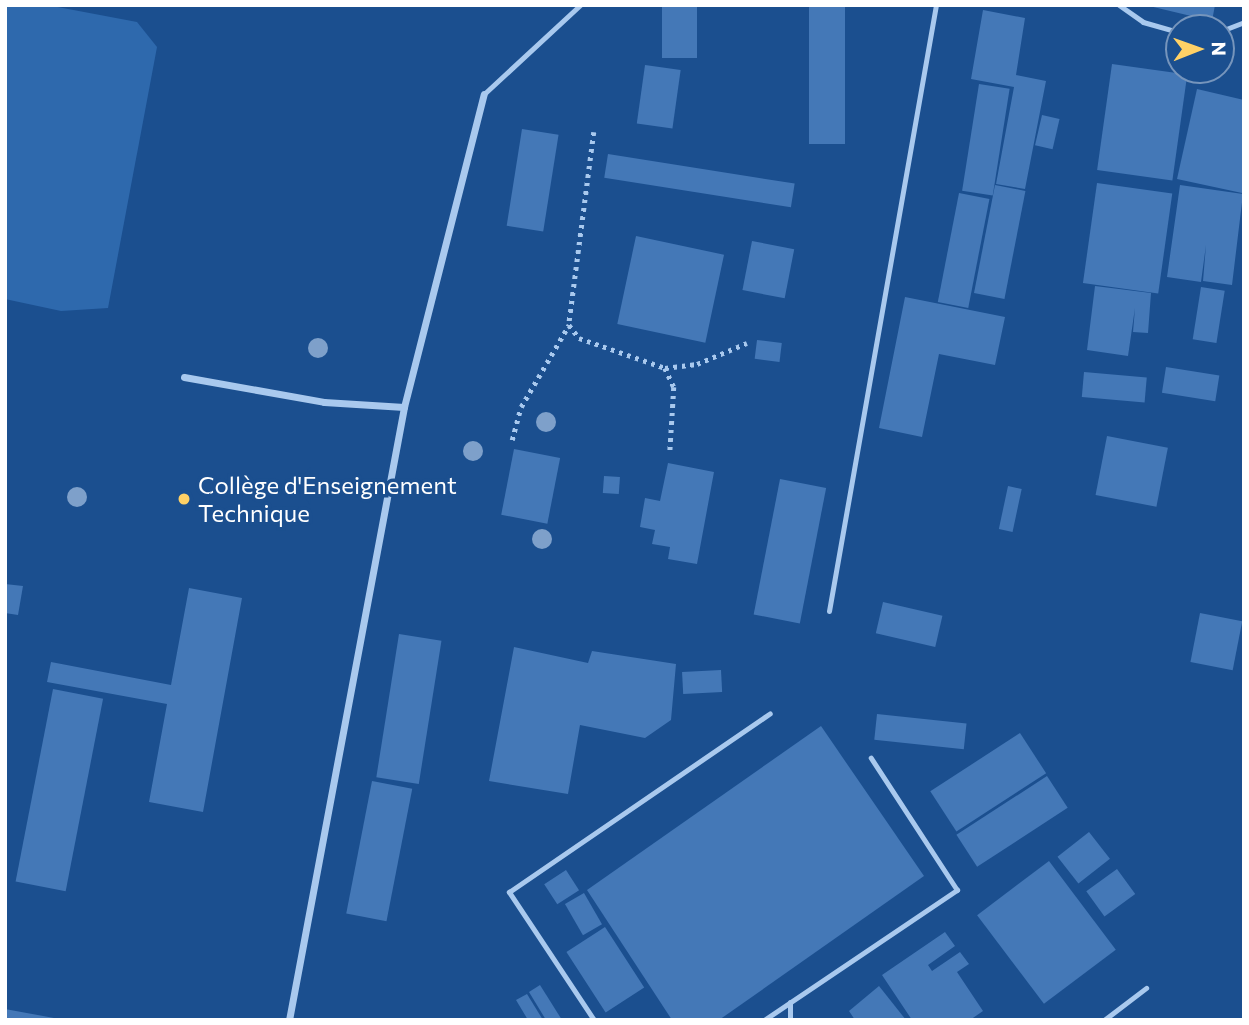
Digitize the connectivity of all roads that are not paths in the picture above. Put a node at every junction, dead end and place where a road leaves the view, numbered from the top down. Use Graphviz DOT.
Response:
graph roads {
  1 [pos="580,5"];
  2 [pos="936,5"];
  3 [pos="1119,5"];
  4 [pos="1165,28"];
  5 [pos="484,94"];
  6 [pos="184,377"];
  7 [pos="404,407"];
  8 [pos="830,611"];
  9 [pos="770,713"];
  10 [pos="872,758"];
  11 [pos="1146,988"];
  12 [pos="790,1002"];
  13 [pos="289,1020"];
  14 [pos="594,1020"];
  15 [pos="764,1020"];
  16 [pos="790,1020"];
  17 [pos="1104,1020"];
  1 -- 5 [label="lane"];
  2 -- 8 [label="lane"];
  3 -- 4 [label="lane"];
  5 -- 7 [label="street"];
  6 -- 7 [label="street"];
  7 -- 13 [label="street"];
  9 -- 14 [label="lane"];
  10 -- 12 [label="lane"];
  11 -- 17 [label="lane"];
  12 -- 15 [label="lane"];
  12 -- 16 [label="lane"];
}
